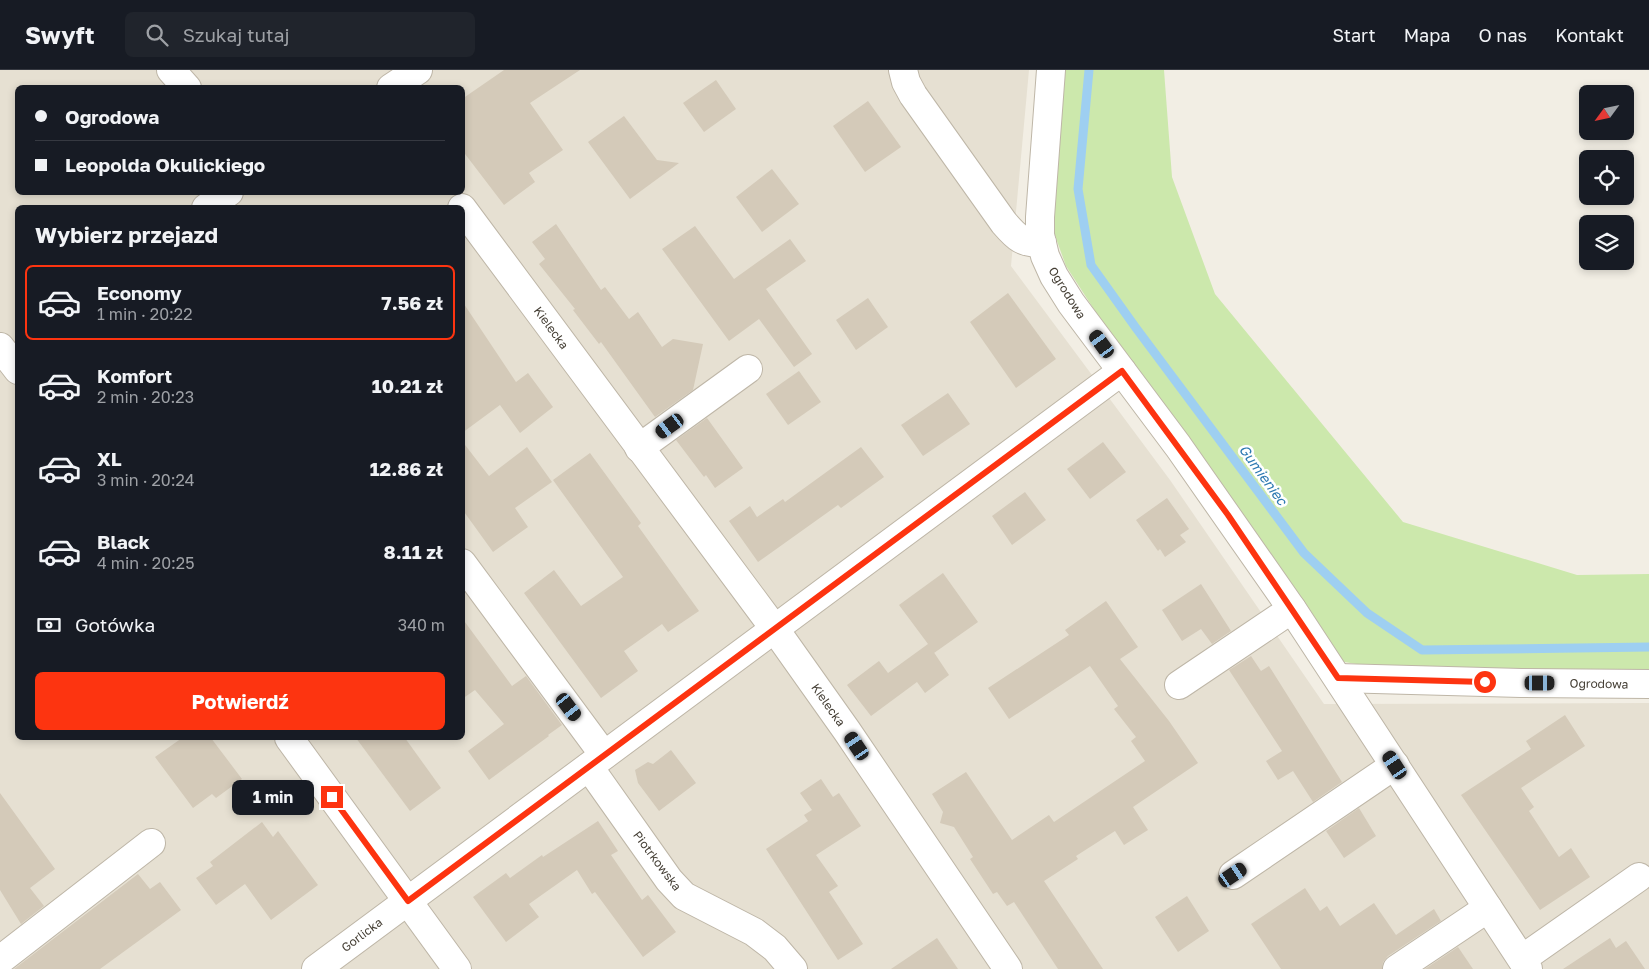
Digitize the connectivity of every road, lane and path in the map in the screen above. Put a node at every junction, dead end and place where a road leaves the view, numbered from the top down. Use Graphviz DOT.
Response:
graph roads {
  1 [pos="172,70"];
  2 [pos="903,70"];
  3 [pos="1051,70"];
  4 [pos="184,85"];
  5 [pos="225,195"];
  6 [pos="210,205"];
  7 [pos="465,212"];
  8 [pos="1042,242"];
  9 [pos="15,335"];
  10 [pos="0,346"];
  11 [pos="15,366"];
  12 [pos="748,369"];
  13 [pos="1122,371"];
  14 [pos="639,448"];
  15 [pos="465,567"];
  16 [pos="1292,609"];
  17 [pos="774,628"];
  18 [pos="1338,678"];
  19 [pos="1649,684"];
  20 [pos="1179,685"];
  21 [pos="290,740"];
  22 [pos="597,761"];
  23 [pos="1395,765"];
  24 [pos="151,842"];
  25 [pos="1233,875"];
  26 [pos="1639,877"];
  27 [pos="408,901"];
  28 [pos="1488,908"];
  29 [pos="0,960"];
  30 [pos="1525,964"];
  31 [pos="316,969"];
  32 [pos="457,969"];
  33 [pos="793,969"];
  34 [pos="1008,969"];
  35 [pos="1397,969"];
  1 -- 4 [label="street"];
  2 -- 8 [label="street"];
  3 -- 8 [label="street, Ogrodowa"];
  5 -- 6 [label="street"];
  7 -- 14 [label="street, Kielecka"];
  8 -- 13 [label="street, Ogrodowa"];
  9 -- 10 [label="street"];
  10 -- 11 [label="street"];
  12 -- 14 [label="street"];
  13 -- 16 [label="street, Ogrodowa"];
  13 -- 17 [label="street, Gorlicka"];
  14 -- 17 [label="street, Kielecka"];
  15 -- 22 [label="street, Piotrkowska"];
  16 -- 18 [label="street, Ogrodowa"];
  16 -- 20 [label="street"];
  17 -- 22 [label="street, Gorlicka"];
  17 -- 34 [label="street, Kielecka"];
  18 -- 19 [label="street, Ogrodowa"];
  18 -- 23 [label="street, Ogrodowa"];
  21 -- 27 [label="street"];
  22 -- 27 [label="street, Gorlicka"];
  22 -- 33 [label="street, Piotrkowska"];
  23 -- 25 [label="street"];
  23 -- 28 [label="street, Ogrodowa"];
  24 -- 29 [label="street"];
  26 -- 30 [label="street, Ogrodowa"];
  27 -- 31 [label="street, Gorlicka"];
  27 -- 32 [label="street"];
  28 -- 30 [label="street, Ogrodowa"];
  28 -- 35 [label="street"];
}
